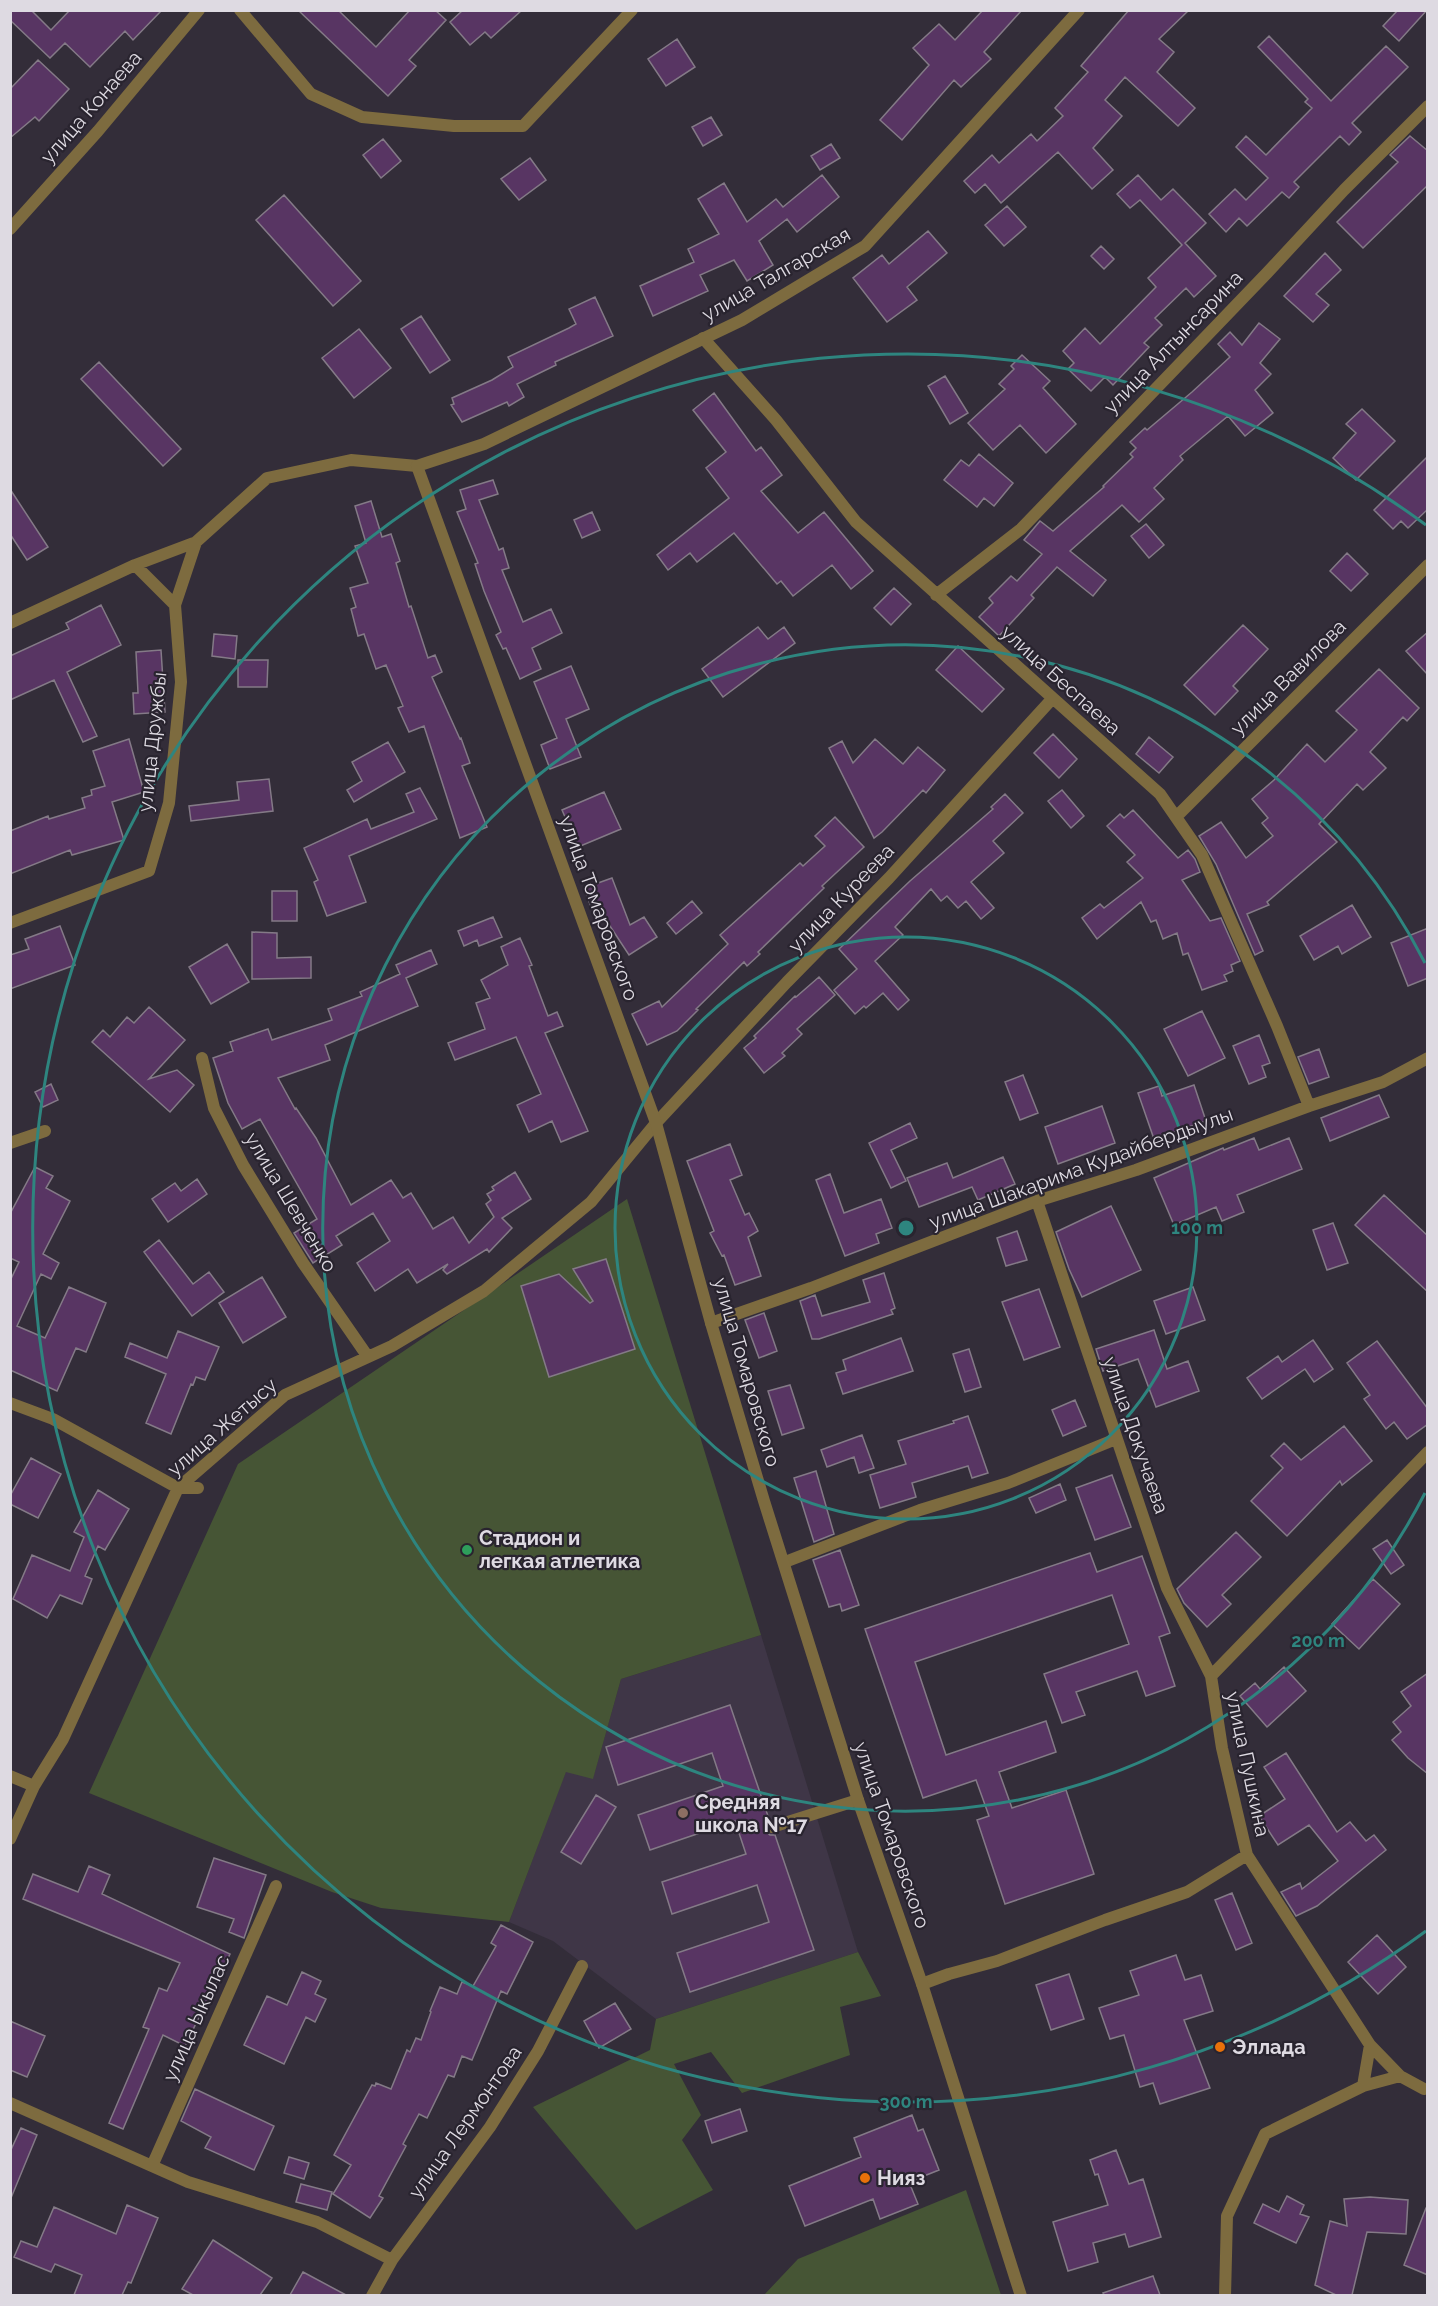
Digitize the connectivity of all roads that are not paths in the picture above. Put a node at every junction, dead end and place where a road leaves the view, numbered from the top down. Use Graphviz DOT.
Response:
graph roads {
  1 [pos="199,10"];
  2 [pos="240,10"];
  3 [pos="632,10"];
  4 [pos="1079,10"];
  5 [pos="1428,106"];
  6 [pos="10,229"];
  7 [pos="703,338"];
  8 [pos="417,466"];
  9 [pos="196,542"];
  10 [pos="135,565"];
  11 [pos="1428,565"];
  12 [pos="936,595"];
  13 [pos="175,605"];
  14 [pos="10,623"];
  15 [pos="1052,699"];
  16 [pos="1176,817"];
  17 [pos="10,923"];
  18 [pos="202,1058"];
  19 [pos="1428,1058"];
  20 [pos="1309,1106"];
  21 [pos="656,1123"];
  22 [pos="45,1131"];
  23 [pos="10,1143"];
  24 [pos="1037,1202"];
  25 [pos="711,1323"];
  26 [pos="368,1357"];
  27 [pos="10,1403"];
  28 [pos="1116,1439"];
  29 [pos="1428,1452"];
  30 [pos="178,1488"];
  31 [pos="198,1488"];
  32 [pos="785,1562"];
  33 [pos="1211,1676"];
  34 [pos="10,1776"];
  35 [pos="34,1786"];
  36 [pos="858,1800"];
  37 [pos="772,1827"];
  38 [pos="10,1839"];
  39 [pos="1247,1855"];
  40 [pos="276,1886"];
  41 [pos="582,1966"];
  42 [pos="922,1984"];
  43 [pos="1370,2045"];
  44 [pos="1400,2076"];
  45 [pos="1363,2086"];
  46 [pos="1426,2091"];
  47 [pos="10,2103"];
  48 [pos="152,2166"];
  49 [pos="392,2260"];
  50 [pos="372,2295"];
  51 [pos="1021,2295"];
  52 [pos="1225,2295"];
  1 -- 6 [label="street, улица Конаева"];
  2 -- 3 [label="street"];
  4 -- 7 [label="street, улица Талгарская"];
  5 -- 12 [label="street, улица Алтынсарина"];
  7 -- 8 [label="street, улица Талгарская"];
  7 -- 12 [label="street, улица Беспаева"];
  8 -- 9 [label="street"];
  8 -- 21 [label="street, улица Томаровского"];
  9 -- 10 [label="street"];
  9 -- 13 [label="street, улица Дружбы"];
  10 -- 13 [label="street"];
  10 -- 14 [label="street"];
  11 -- 16 [label="street, улица Вавилова"];
  12 -- 15 [label="street, улица Беспаева"];
  13 -- 17 [label="street, улица Дружбы"];
  15 -- 16 [label="street, улица Беспаева"];
  15 -- 21 [label="street, улица Куреева"];
  16 -- 20 [label="street, улица Беспаева"];
  18 -- 26 [label="street, улица Шевченко"];
  19 -- 20 [label="street, улица Шакарима Кудайбердыулы"];
  20 -- 24 [label="street, улица Шакарима Кудайбердыулы"];
  21 -- 25 [label="street, улица Томаровского"];
  21 -- 26 [label="street, улица Жетысу"];
  22 -- 23 [label="street"];
  24 -- 25 [label="street, улица Шакарима Кудайбердыулы"];
  24 -- 28 [label="street, улица Докучаева"];
  25 -- 32 [label="street, улица Томаровского"];
  26 -- 30 [label="street, улица Жетысу"];
  27 -- 30 [label="street"];
  28 -- 32 [label="street"];
  28 -- 33 [label="street, улица Докучаева"];
  29 -- 33 [label="street, улица Пушкина"];
  30 -- 31 [label="street"];
  30 -- 35 [label="street, улица Жетысу"];
  32 -- 36 [label="street, улица Томаровского"];
  33 -- 39 [label="street, улица Пушкина"];
  34 -- 35 [label="street"];
  35 -- 38 [label="street, улица Жетысу"];
  36 -- 37 [label="street"];
  36 -- 42 [label="street, улица Томаровского"];
  39 -- 42 [label="street, улица Пушкина"];
  39 -- 43 [label="street"];
  40 -- 48 [label="street, улица Ыкылас"];
  41 -- 49 [label="street, улица Лермонтова"];
  42 -- 51 [label="street, улица Томаровского"];
  43 -- 44 [label="street"];
  43 -- 45 [label="street"];
  44 -- 45 [label="street"];
  44 -- 46 [label="street"];
  45 -- 52 [label="street"];
  47 -- 48 [label="street"];
  48 -- 49 [label="street"];
  49 -- 50 [label="street, улица Лермонтова"];
}
